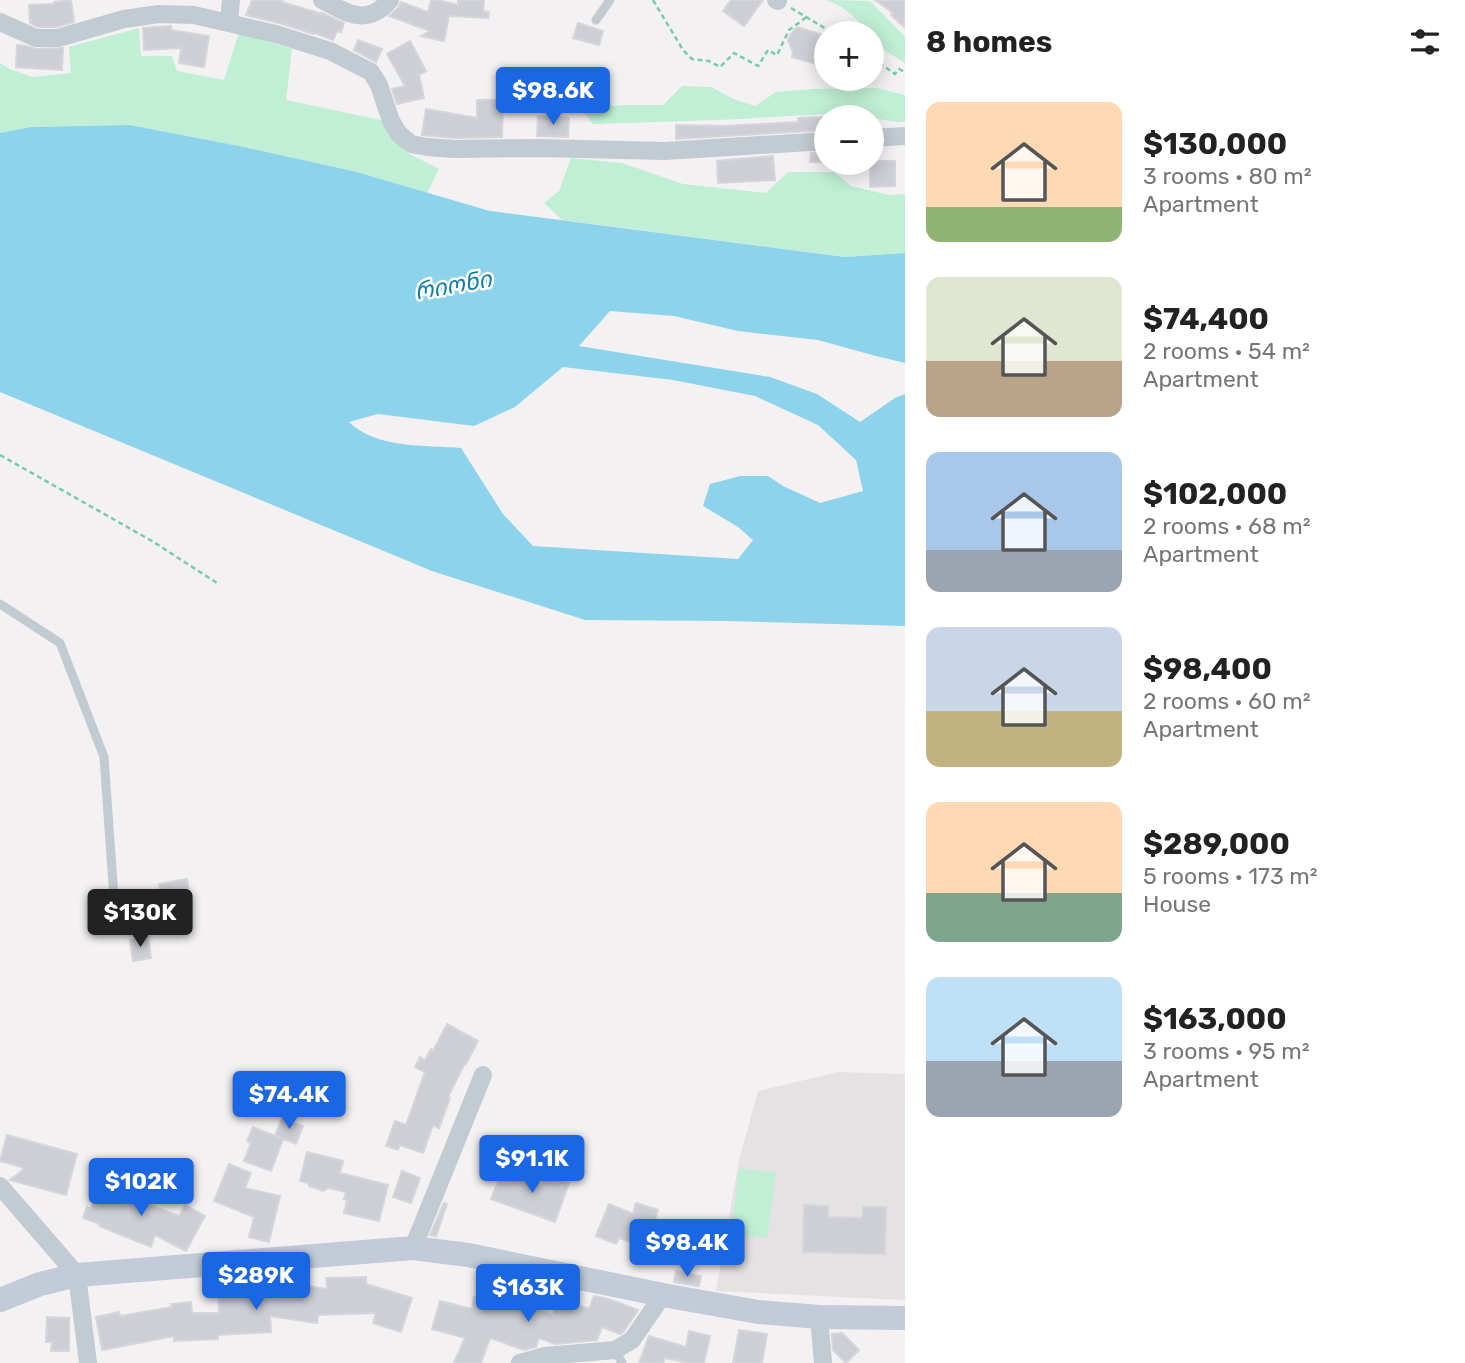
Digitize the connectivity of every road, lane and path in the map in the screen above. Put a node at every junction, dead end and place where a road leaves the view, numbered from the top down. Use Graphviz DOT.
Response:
graph roads {
  1 [pos="231,0"];
  2 [pos="322,0"];
  3 [pos="390,0"];
  4 [pos="610,0"];
  5 [pos="653,0"];
  6 [pos="781,2"];
  7 [pos="807,16"];
  8 [pos="596,20"];
  9 [pos="815,21"];
  10 [pos="0,22"];
  11 [pos="229,22"];
  12 [pos="884,66"];
  13 [pos="905,72"];
  14 [pos="905,136"];
  15 [pos="884,137"];
  16 [pos="814,142"];
  17 [pos="0,455"];
  18 [pos="217,583"];
  19 [pos="0,604"];
  20 [pos="115,912"];
  21 [pos="483,1075"];
  22 [pos="0,1186"];
  23 [pos="413,1248"];
  24 [pos="77,1275"];
  25 [pos="663,1294"];
  26 [pos="0,1300"];
  27 [pos="819,1317"];
  28 [pos="905,1318"];
  29 [pos="618,1357"];
  30 [pos="88,1363"];
  31 [pos="520,1363"];
  32 [pos="823,1363"];
  1 -- 11 [label="street"];
  2 -- 3 [label="street"];
  4 -- 8 [label="lane"];
  5 -- 7 [label="path"];
  6 -- 7 [label="path"];
  7 -- 9 [label="path"];
  10 -- 11 [label="street"];
  11 -- 16 [label="street"];
  12 -- 13 [label="path"];
  14 -- 15 [label="street"];
  17 -- 18 [label="path"];
  19 -- 20 [label="lane"];
  21 -- 23 [label="street"];
  22 -- 24 [label="street"];
  23 -- 24 [label="main road"];
  23 -- 25 [label="main road"];
  24 -- 26 [label="main road"];
  24 -- 30 [label="street"];
  25 -- 27 [label="main road"];
  25 -- 29 [label="street"];
  27 -- 28 [label="main road"];
  27 -- 32 [label="street"];
  29 -- 31 [label="street"];
}
